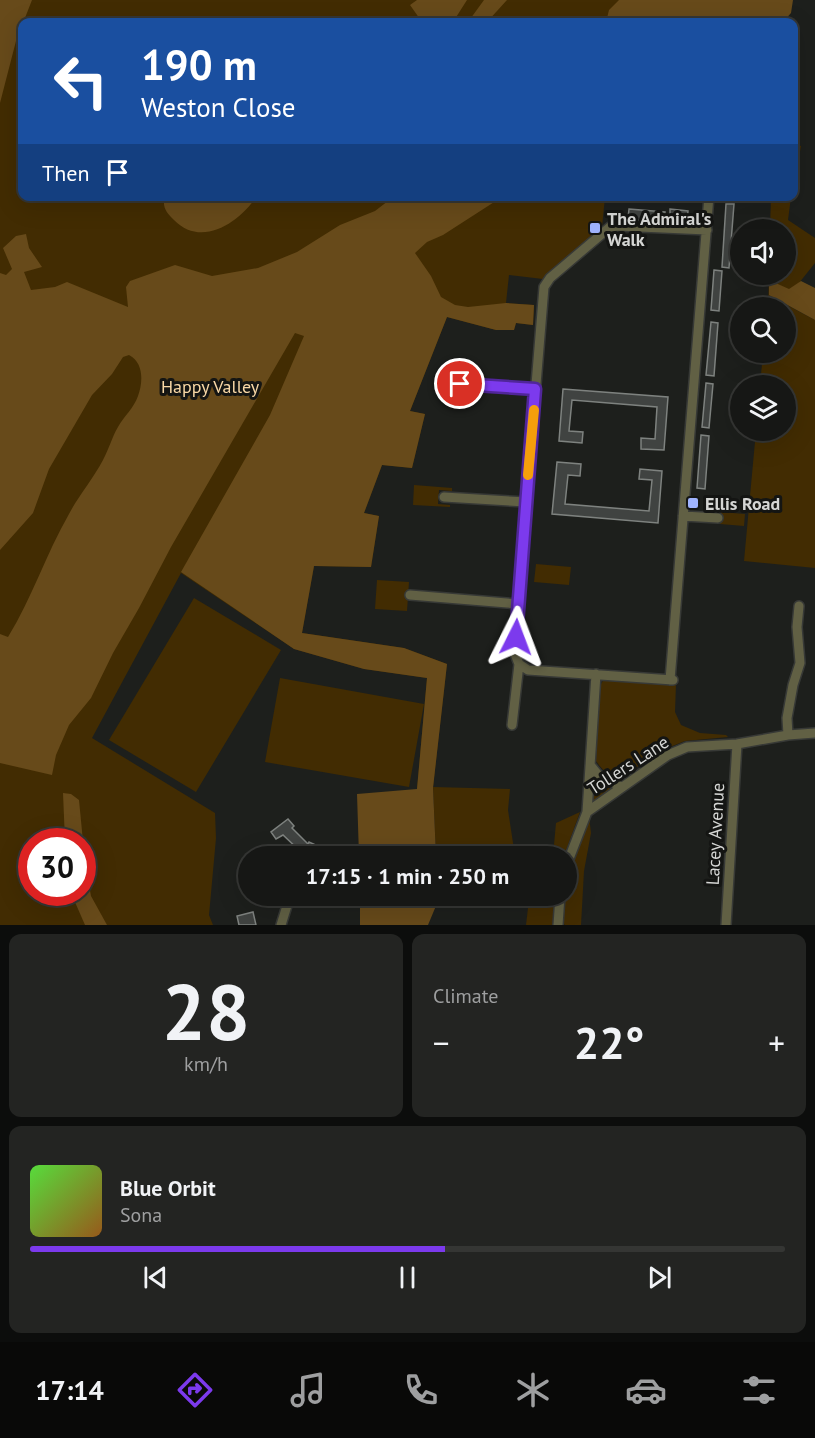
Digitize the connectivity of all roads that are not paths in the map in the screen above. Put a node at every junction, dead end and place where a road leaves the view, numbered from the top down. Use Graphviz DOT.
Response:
graph roads {
  1 [pos="709,201"];
  2 [pos="707,230"];
  3 [pos="460,384"];
  4 [pos="535,389"];
  5 [pos="444,497"];
  6 [pos="526,502"];
  7 [pos="683,516"];
  8 [pos="718,518"];
  9 [pos="410,595"];
  10 [pos="518,603"];
  11 [pos="799,606"];
  12 [pos="519,664"];
  13 [pos="596,674"];
  14 [pos="512,724"];
  15 [pos="815,733"];
  16 [pos="788,735"];
  17 [pos="737,744"];
  18 [pos="591,766"];
  19 [pos="622,788"];
  20 [pos="587,812"];
  21 [pos="574,846"];
  22 [pos="287,906"];
  23 [pos="559,906"];
  24 [pos="281,925"];
  25 [pos="558,925"];
  26 [pos="726,925"];
  1 -- 2 [label="street"];
  2 -- 4 [label="street"];
  2 -- 7 [label="street"];
  3 -- 4 [label="street"];
  4 -- 6 [label="street"];
  5 -- 6 [label="street"];
  6 -- 10 [label="street"];
  7 -- 8 [label="street"];
  7 -- 13 [label="street"];
  9 -- 10 [label="street"];
  10 -- 12 [label="street"];
  11 -- 16 [label="street"];
  12 -- 13 [label="street"];
  12 -- 14 [label="street"];
  13 -- 18 [label="street"];
  15 -- 16 [label="street, Tollers Lane"];
  16 -- 17 [label="street, Tollers Lane"];
  17 -- 19 [label="street, Tollers Lane"];
  17 -- 26 [label="street, Lacey Avenue"];
  18 -- 19 [label="street"];
  18 -- 20 [label="street"];
  19 -- 20 [label="street, Tollers Lane"];
  20 -- 21 [label="street, Tollers Lane"];
  22 -- 24 [label="street"];
  23 -- 25 [label="street"];
}
